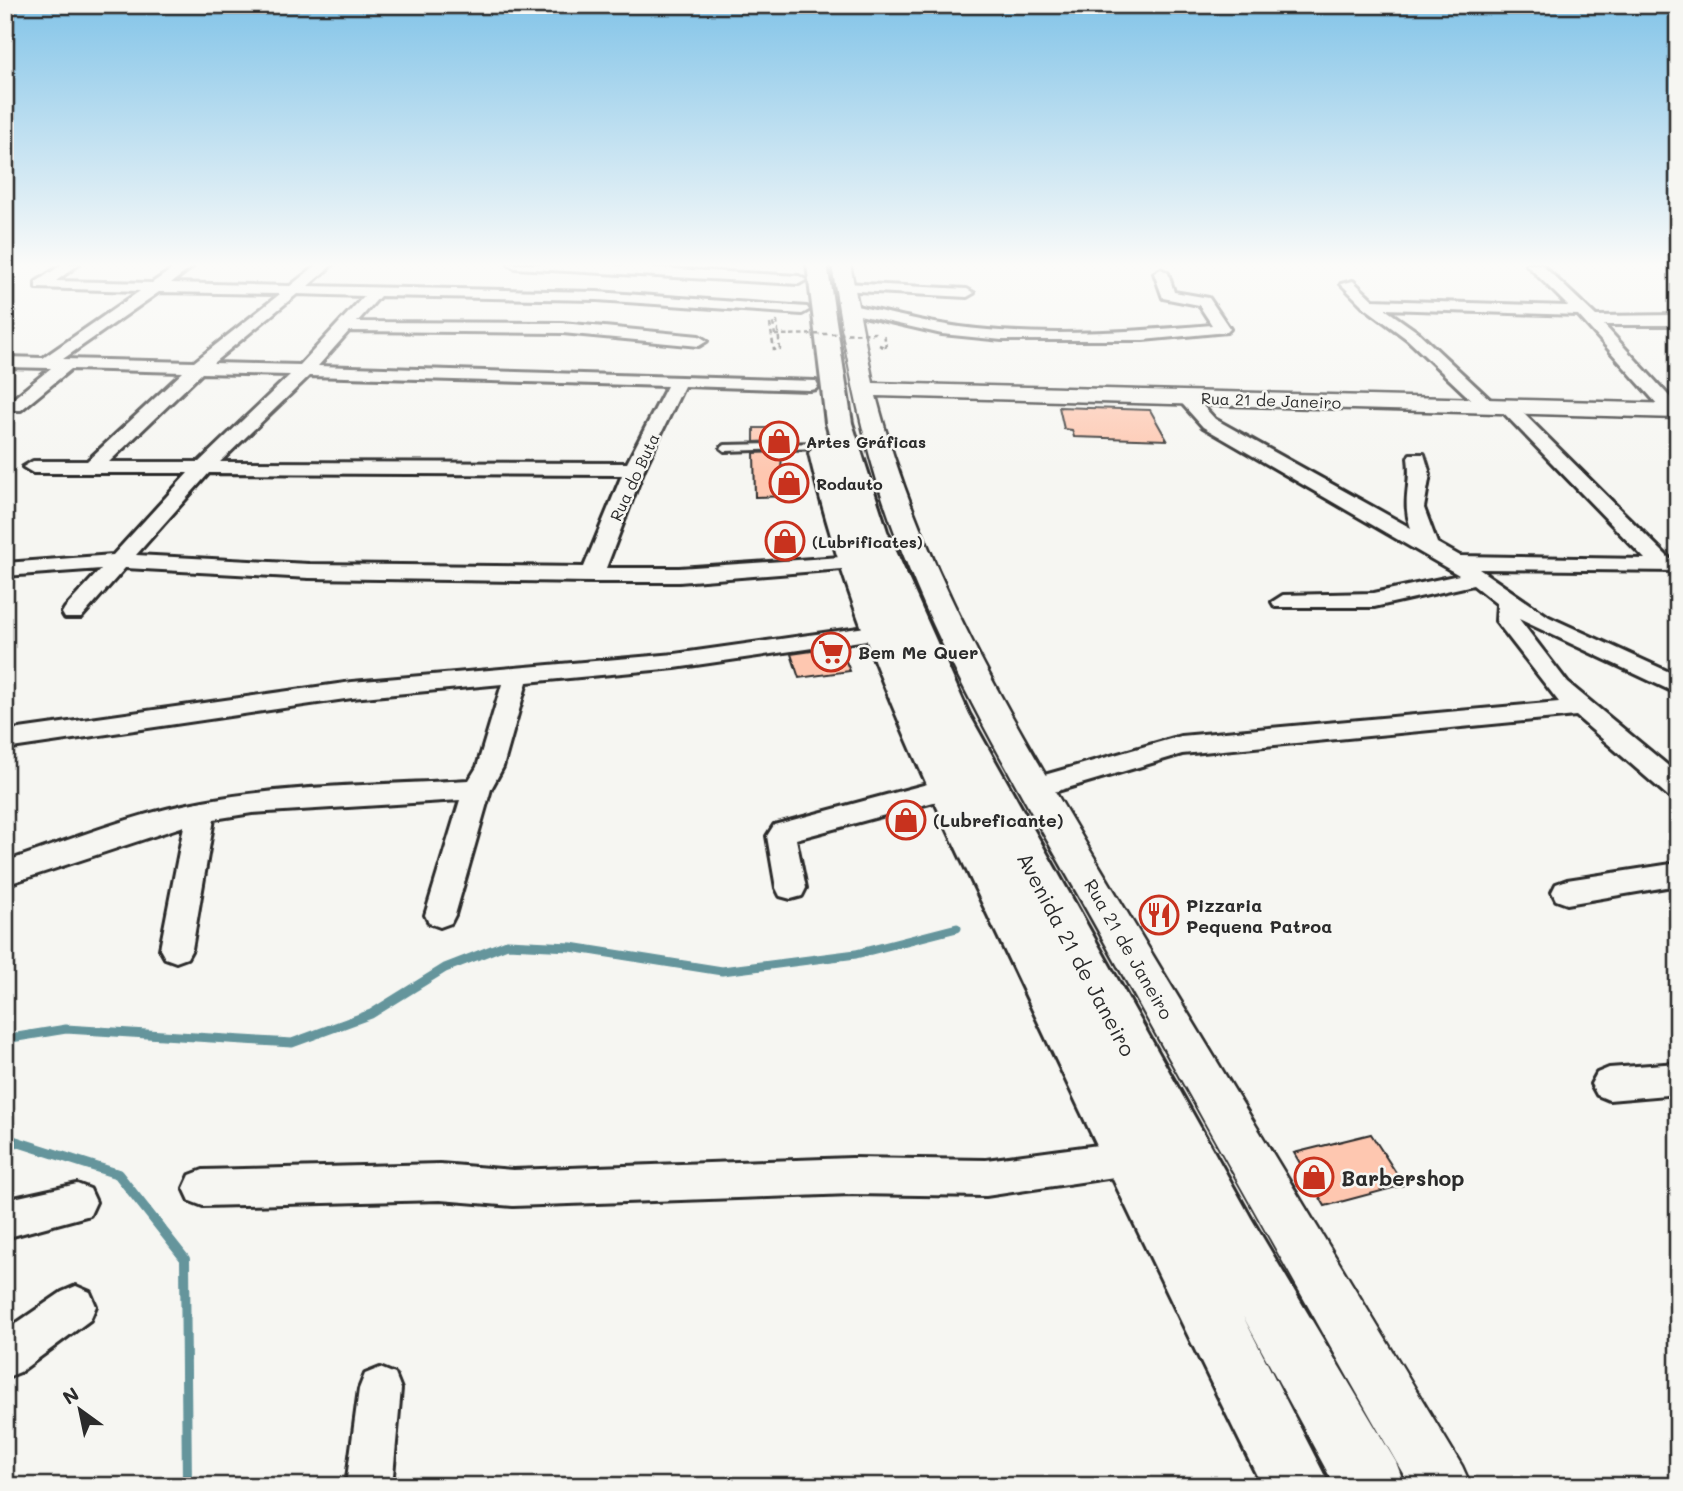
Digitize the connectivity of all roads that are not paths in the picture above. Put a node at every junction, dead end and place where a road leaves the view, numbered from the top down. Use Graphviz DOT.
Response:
graph roads {
  1 [pos="89,334"];
  2 [pos="240,334"];
  3 [pos="337,334"];
  4 [pos="621,334"];
  5 [pos="701,334"];
  6 [pos="813,334"];
  7 [pos="841,334"];
  8 [pos="988,334"];
  9 [pos="1172,334"];
  10 [pos="1410,334"];
  11 [pos="1602,334"];
  12 [pos="699,341"];
  13 [pos="5,362"];
  14 [pos="48,362"];
  15 [pos="68,363"];
  16 [pos="197,368"];
  17 [pos="304,371"];
  18 [pos="678,381"];
  19 [pos="706,382"];
  20 [pos="828,384"];
  21 [pos="1185,398"];
  22 [pos="15,406"];
  23 [pos="1497,406"];
  24 [pos="1675,411"];
  25 [pos="821,446"];
  26 [pos="725,448"];
  27 [pos="1418,458"];
  28 [pos="33,467"];
  29 [pos="91,468"];
  30 [pos="634,469"];
  31 [pos="202,470"];
  32 [pos="1428,546"];
  33 [pos="121,561"];
  34 [pos="855,562"];
  35 [pos="1456,562"];
  36 [pos="1671,566"];
  37 [pos="5,570"];
  38 [pos="592,575"];
  39 [pos="1477,578"];
  40 [pos="1283,602"];
  41 [pos="1508,602"];
  42 [pos="73,613"];
  43 [pos="880,632"];
  44 [pos="517,674"];
  45 [pos="1678,686"];
  46 [pos="1578,708"];
  47 [pos="5,740"];
  48 [pos="1037,787"];
  49 [pos="477,789"];
  50 [pos="946,789"];
  51 [pos="1678,789"];
  52 [pos="201,811"];
  53 [pos="5,874"];
  54 [pos="1678,874"];
  55 [pos="792,888"];
  56 [pos="1567,892"];
  57 [pos="440,915"];
  58 [pos="176,950"];
  59 [pos="1678,1078"];
  60 [pos="1609,1084"];
  61 [pos="1128,1158"];
  62 [pos="203,1188"];
  63 [pos="77,1202"];
  64 [pos="5,1219"];
  65 [pos="76,1306"];
  66 [pos="5,1357"];
  67 [pos="380,1390"];
  68 [pos="369,1486"];
  69 [pos="1297,1486"];
  70 [pos="1372,1486"];
  71 [pos="1442,1486"];
  1 -- 14 [label="street"];
  2 -- 16 [label="street"];
  3 -- 17 [label="street"];
  4 -- 12 [label="street"];
  5 -- 12 [label="street"];
  6 -- 20 [label="main road, Rua 21 de Janeiro"];
  7 -- 20 [label="street, Rua 21 de Janeiro"];
  8 -- 9 [label="street"];
  10 -- 23 [label="street"];
  11 -- 24 [label="street"];
  12 -- 19 [label="street"];
  13 -- 14 [label="street"];
  14 -- 15 [label="street"];
  15 -- 16 [label="street"];
  15 -- 22 [label="street"];
  16 -- 17 [label="street"];
  16 -- 29 [label="street"];
  17 -- 18 [label="street"];
  17 -- 31 [label="street"];
  18 -- 19 [label="street"];
  18 -- 30 [label="street, Rua do Buta"];
  19 -- 20 [label="street"];
  20 -- 21 [label="street, Rua 21 de Janeiro"];
  20 -- 25 [label="main road"];
  20 -- 48 [label="street, Rua 21 de Janeiro"];
  20 -- 70 [label="main road, Avenida 21 de Janeiro"];
  21 -- 23 [label="street, Rua 21 de Janeiro"];
  21 -- 32 [label="street"];
  23 -- 24 [label="street, Rua 21 de Janeiro"];
  23 -- 36 [label="street"];
  25 -- 26 [label="lane"];
  25 -- 34 [label="main road"];
  27 -- 32 [label="street"];
  28 -- 29 [label="street"];
  29 -- 31 [label="street"];
  30 -- 31 [label="street"];
  30 -- 38 [label="street, Rua do Buta"];
  31 -- 33 [label="street"];
  32 -- 35 [label="street"];
  33 -- 37 [label="street"];
  33 -- 38 [label="street"];
  33 -- 42 [label="street"];
  34 -- 38 [label="street"];
  34 -- 43 [label="main road"];
  35 -- 36 [label="street"];
  35 -- 39 [label="street"];
  39 -- 40 [label="street"];
  39 -- 41 [label="street"];
  41 -- 45 [label="street"];
  41 -- 46 [label="street"];
  43 -- 44 [label="street"];
  43 -- 50 [label="main road"];
  44 -- 47 [label="street"];
  44 -- 49 [label="street"];
  46 -- 48 [label="street"];
  46 -- 51 [label="street"];
  48 -- 71 [label="street, Rua 21 de Janeiro"];
  49 -- 52 [label="street"];
  49 -- 57 [label="street"];
  50 -- 55 [label="street"];
  50 -- 61 [label="main road"];
  52 -- 53 [label="street"];
  52 -- 58 [label="street"];
  54 -- 56 [label="street"];
  59 -- 60 [label="street"];
  61 -- 62 [label="street"];
  61 -- 69 [label="main road"];
  63 -- 64 [label="street"];
  65 -- 66 [label="street"];
  67 -- 68 [label="street"];
}
